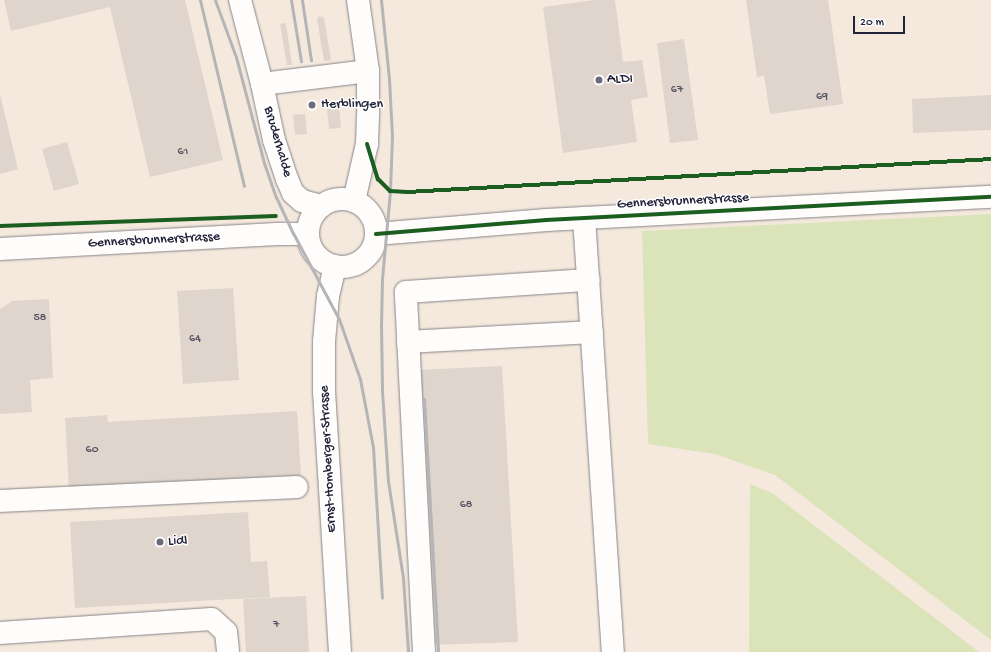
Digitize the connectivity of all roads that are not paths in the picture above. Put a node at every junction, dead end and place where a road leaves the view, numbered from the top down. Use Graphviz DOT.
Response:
graph roads {
  1 [pos="240,0"];
  2 [pos="358,0"];
  3 [pos="368,71"];
  4 [pos="262,84"];
  5 [pos="991,197"];
  6 [pos="354,201"];
  7 [pos="321,206"];
  8 [pos="584,218"];
  9 [pos="308,234"];
  10 [pos="376,234"];
  11 [pos="0,249"];
  12 [pos="335,266"];
  13 [pos="589,280"];
  14 [pos="592,332"];
  15 [pos="408,342"];
  16 [pos="297,487"];
  17 [pos="0,501"];
  18 [pos="0,633"];
  19 [pos="228,652"];
  20 [pos="340,652"];
  21 [pos="424,652"];
  22 [pos="613,652"];
  1 -- 4 [label="street, Bruderhalde"];
  2 -- 3 [label="street"];
  3 -- 4 [label="street"];
  3 -- 6 [label="street"];
  4 -- 7 [label="street, Bruderhalde"];
  5 -- 8 [label="street, Gennersbrunnerstrasse"];
  6 -- 7 [label="street"];
  6 -- 10 [label="street"];
  7 -- 9 [label="street"];
  8 -- 10 [label="street, Gennersbrunnerstrasse"];
  8 -- 13 [label="street"];
  9 -- 11 [label="street, Gennersbrunnerstrasse"];
  9 -- 12 [label="street"];
  10 -- 12 [label="street"];
  12 -- 20 [label="street, Ernst-Homberger-Strasse"];
  13 -- 14 [label="street"];
  13 -- 15 [label="street"];
  14 -- 15 [label="street"];
  14 -- 22 [label="street"];
  15 -- 21 [label="street"];
  16 -- 17 [label="street"];
  18 -- 19 [label="street"];
}
